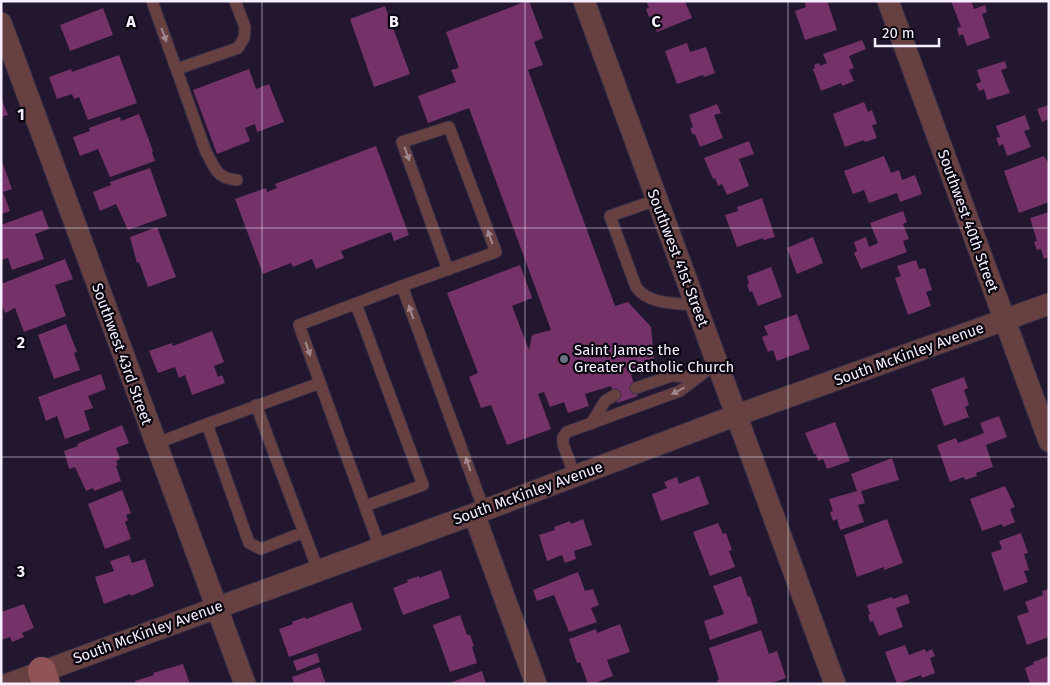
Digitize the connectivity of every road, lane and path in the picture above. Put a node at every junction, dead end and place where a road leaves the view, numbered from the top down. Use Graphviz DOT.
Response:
graph roads {
  1 [pos="152,1"];
  2 [pos="235,1"];
  3 [pos="584,1"];
  4 [pos="888,1"];
  5 [pos="1,23"];
  6 [pos="177,69"];
  7 [pos="237,180"];
  8 [pos="656,200"];
  9 [pos="448,270"];
  10 [pos="402,286"];
  11 [pos="356,304"];
  12 [pos="1049,304"];
  13 [pos="696,305"];
  14 [pos="1004,320"];
  15 [pos="718,362"];
  16 [pos="698,377"];
  17 [pos="320,383"];
  18 [pos="636,388"];
  19 [pos="615,395"];
  20 [pos="256,405"];
  21 [pos="737,416"];
  22 [pos="207,424"];
  23 [pos="590,424"];
  24 [pos="1049,441"];
  25 [pos="155,444"];
  26 [pos="575,476"];
  27 [pos="364,506"];
  28 [pos="479,512"];
  29 [pos="304,532"];
  30 [pos="380,548"];
  31 [pos="318,570"];
  32 [pos="217,606"];
  33 [pos="44,678"];
  34 [pos="8,684"];
  35 [pos="245,684"];
  36 [pos="536,684"];
  37 [pos="835,684"];
  1 -- 6 [label="lane, one-way"];
  2 -- 6 [label="lane"];
  3 -- 8 [label="street, Southwest 41st Street"];
  4 -- 14 [label="street, Southwest 40th Street"];
  5 -- 25 [label="street, Southwest 43rd Street"];
  6 -- 7 [label="lane"];
  8 -- 13 [label="street, Southwest 41st Street"];
  8 -- 13 [label="lane"];
  9 -- 9 [label="lane, one-way"];
  9 -- 10 [label="lane"];
  10 -- 11 [label="lane"];
  28 -- 10 [label="lane, one-way"];
  11 -- 17 [label="lane, one-way"];
  11 -- 27 [label="lane"];
  12 -- 14 [label="street, South McKinley Avenue"];
  13 -- 15 [label="street, Southwest 41st Street"];
  14 -- 21 [label="street, South McKinley Avenue"];
  14 -- 24 [label="street, Southwest 40th Street"];
  15 -- 16 [label="lane"];
  15 -- 21 [label="street, Southwest 41st Street"];
  16 -- 18 [label="lane"];
  16 -- 23 [label="lane, one-way"];
  17 -- 20 [label="lane"];
  17 -- 27 [label="lane"];
  19 -- 23 [label="lane"];
  20 -- 22 [label="lane"];
  20 -- 29 [label="lane"];
  21 -- 26 [label="street, South McKinley Avenue"];
  21 -- 37 [label="street, Southwest 41st Street"];
  22 -- 25 [label="lane"];
  22 -- 29 [label="lane"];
  23 -- 26 [label="lane"];
  25 -- 32 [label="street, Southwest 43rd Street"];
  26 -- 28 [label="street, South McKinley Avenue"];
  27 -- 30 [label="lane"];
  28 -- 30 [label="street, South McKinley Avenue"];
  28 -- 36 [label="street"];
  29 -- 31 [label="lane"];
  30 -- 31 [label="street, South McKinley Avenue"];
  31 -- 32 [label="street, South McKinley Avenue"];
  32 -- 33 [label="street, South McKinley Avenue"];
  32 -- 35 [label="street, Southwest 43rd Street"];
  33 -- 34 [label="street, South McKinley Avenue"];
}
